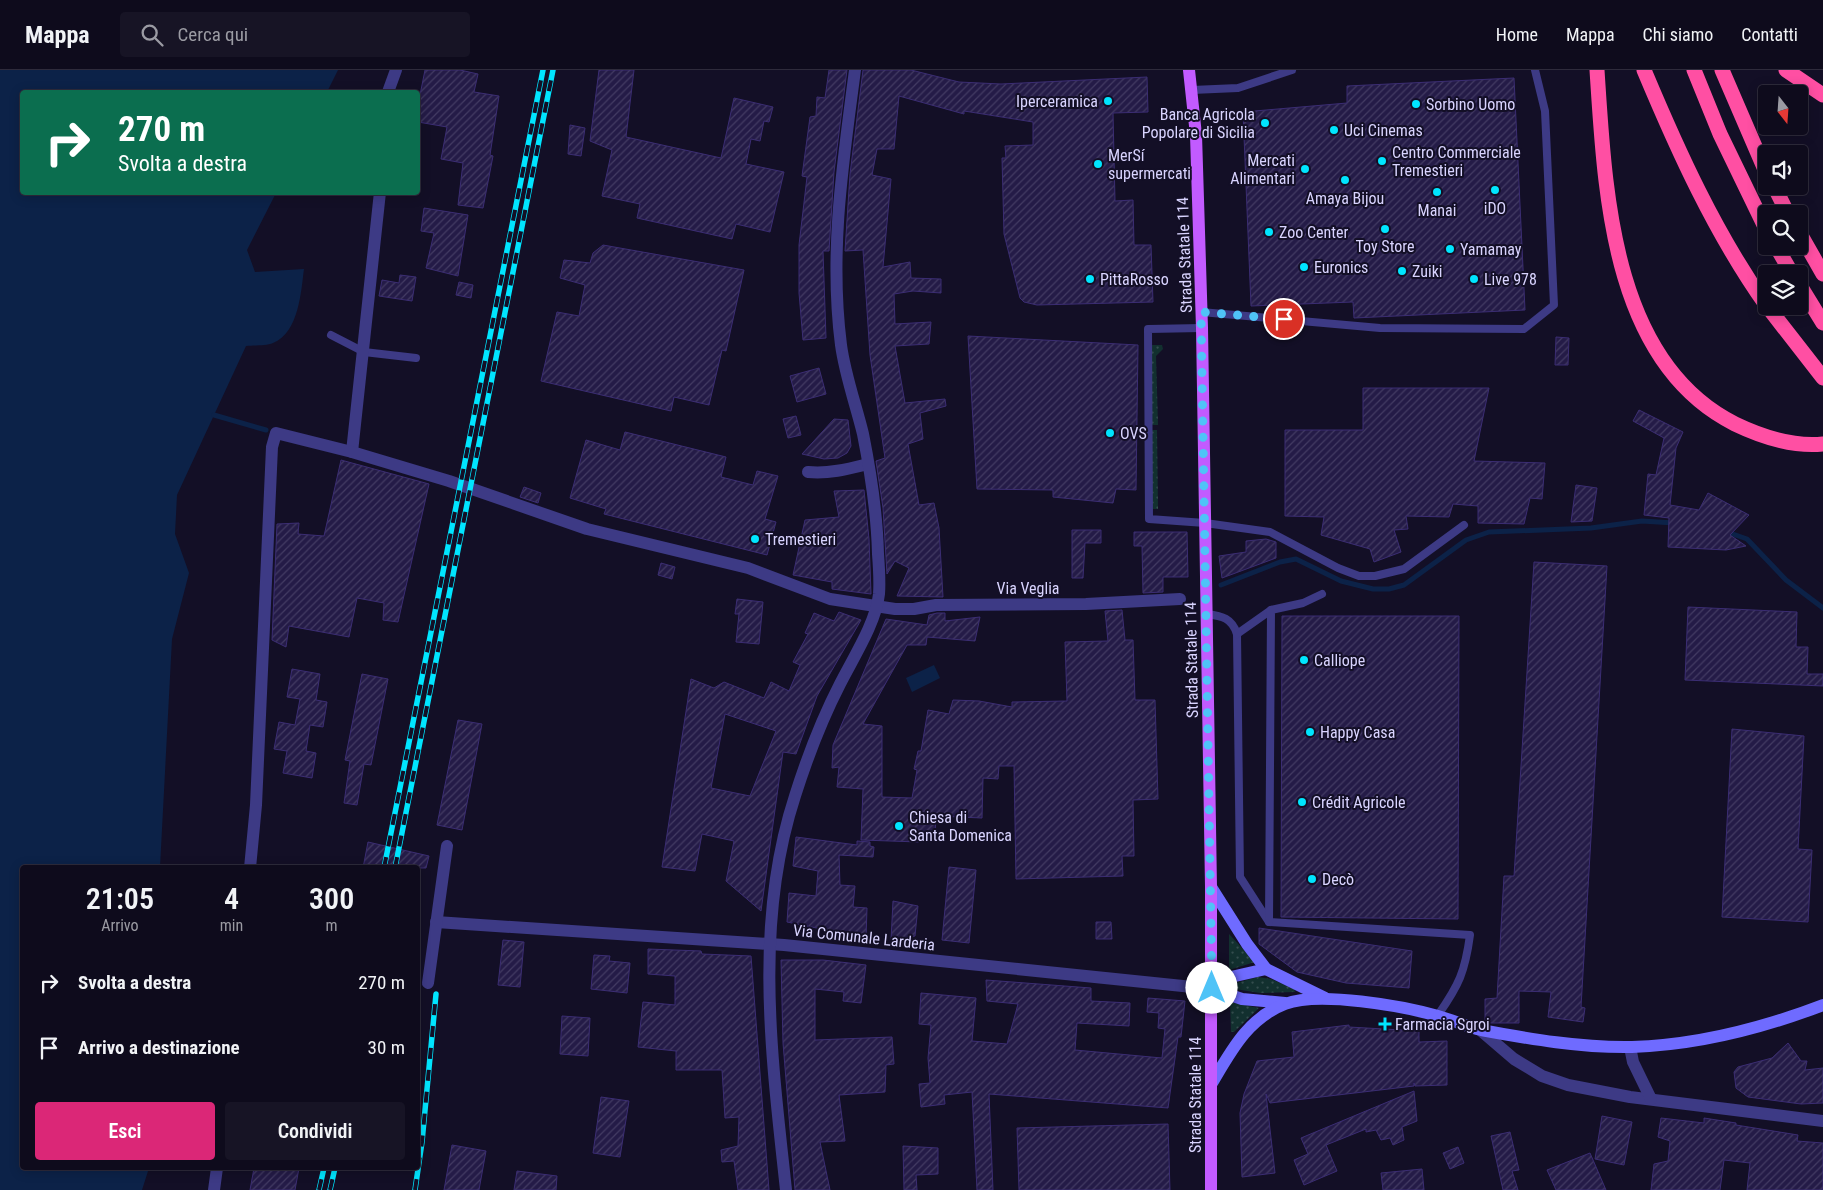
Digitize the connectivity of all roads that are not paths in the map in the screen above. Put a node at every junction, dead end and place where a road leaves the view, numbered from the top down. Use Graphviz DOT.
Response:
graph roads {
  1 [pos="396,70"];
  2 [pos="855,70"];
  3 [pos="1189,70"];
  4 [pos="1292,70"];
  5 [pos="1535,70"];
  6 [pos="1597,70"];
  7 [pos="1644,70"];
  8 [pos="1694,70"];
  9 [pos="1722,70"];
  10 [pos="1786,70"];
  11 [pos="389,90"];
  12 [pos="1192,90"];
  13 [pos="1823,95"];
  14 [pos="1758,153"];
  15 [pos="380,195"];
  16 [pos="1758,212"];
  17 [pos="1808,248"];
  18 [pos="1823,274"];
  19 [pos="1758,291"];
  20 [pos="1808,299"];
  21 [pos="1201,312"];
  22 [pos="1775,315"];
  23 [pos="1823,323"];
  24 [pos="1202,328"];
  25 [pos="331,335"];
  26 [pos="364,352"];
  27 [pos="416,358"];
  28 [pos="1823,378"];
  29 [pos="1823,444"];
  30 [pos="352,452"];
  31 [pos="868,464"];
  32 [pos="808,472"];
  33 [pos="1205,523"];
  34 [pos="1464,524"];
  35 [pos="1322,594"];
  36 [pos="1180,599"];
  37 [pos="877,606"];
  38 [pos="1271,610"];
  39 [pos="1207,614"];
  40 [pos="1237,634"];
  41 [pos="447,846"];
  42 [pos="250,865"];
  43 [pos="1212,887"];
  44 [pos="436,922"];
  45 [pos="1269,922"];
  46 [pos="770,944"];
  47 [pos="1266,969"];
  48 [pos="428,983"];
  49 [pos="1212,988"];
  50 [pos="1325,998"];
  51 [pos="1287,1003"];
  52 [pos="1823,1004"];
  53 [pos="1438,1015"];
  54 [pos="1479,1029"];
  55 [pos="1630,1047"];
  56 [pos="1212,1083"];
  57 [pos="1651,1099"];
  58 [pos="1823,1121"];
  59 [pos="217,1170"];
  60 [pos="214,1190"];
  61 [pos="786,1190"];
  62 [pos="1211,1190"];
  1 -- 11 [label="street"];
  2 -- 31 [label="street"];
  3 -- 12 [label="main road, Strada Statale 114"];
  4 -- 12 [label="lane"];
  5 -- 21 [label="lane"];
  6 -- 29 [label="highway"];
  7 -- 19 [label="highway"];
  8 -- 16 [label="highway"];
  9 -- 14 [label="highway"];
  10 -- 13 [label="highway"];
  12 -- 21 [label="main road, Strada Statale 114"];
  15 -- 26 [label="street"];
  17 -- 18 [label="highway"];
  20 -- 23 [label="highway"];
  21 -- 24 [label="main road, Strada Statale 114"];
  22 -- 28 [label="highway"];
  24 -- 33 [label="main road, Strada Statale 114"];
  24 -- 33 [label="lane"];
  25 -- 26 [label="lane"];
  26 -- 27 [label="lane"];
  26 -- 30 [label="street"];
  30 -- 37 [label="street, Via Veglia"];
  30 -- 42 [label="street, Via Veglia"];
  31 -- 32 [label="street"];
  31 -- 37 [label="street"];
  33 -- 34 [label="lane"];
  33 -- 39 [label="main road, Strada Statale 114"];
  35 -- 38 [label="lane"];
  36 -- 37 [label="street, Via Veglia"];
  37 -- 46 [label="street"];
  38 -- 40 [label="lane"];
  38 -- 45 [label="lane"];
  39 -- 40 [label="lane"];
  39 -- 43 [label="main road, Strada Statale 114"];
  40 -- 45 [label="lane"];
  41 -- 44 [label="street"];
  43 -- 47 [label="street, Via Comunale Larderia"];
  43 -- 49 [label="main road, Strada Statale 114"];
  44 -- 46 [label="street, Via Comunale Larderia"];
  44 -- 48 [label="street"];
  45 -- 53 [label="lane"];
  46 -- 49 [label="street, Via Comunale Larderia"];
  46 -- 61 [label="street"];
  47 -- 49 [label="street"];
  47 -- 50 [label="street, Via Comunale Larderia"];
  49 -- 51 [label="street, Via Comunale Larderia"];
  49 -- 56 [label="main road, Strada Statale 114"];
  50 -- 51 [label="street, Via Comunale Larderia"];
  50 -- 53 [label="street, Via Comunale Larderia"];
  51 -- 56 [label="street, Via Comunale Larderia"];
  52 -- 55 [label="street, Via Comunale Larderia"];
  53 -- 54 [label="street, Via Comunale Larderia"];
  54 -- 55 [label="street, Via Comunale Larderia"];
  54 -- 57 [label="street"];
  55 -- 57 [label="street"];
  56 -- 62 [label="main road, Strada Statale 114"];
  57 -- 58 [label="street"];
  59 -- 60 [label="street"];
}
